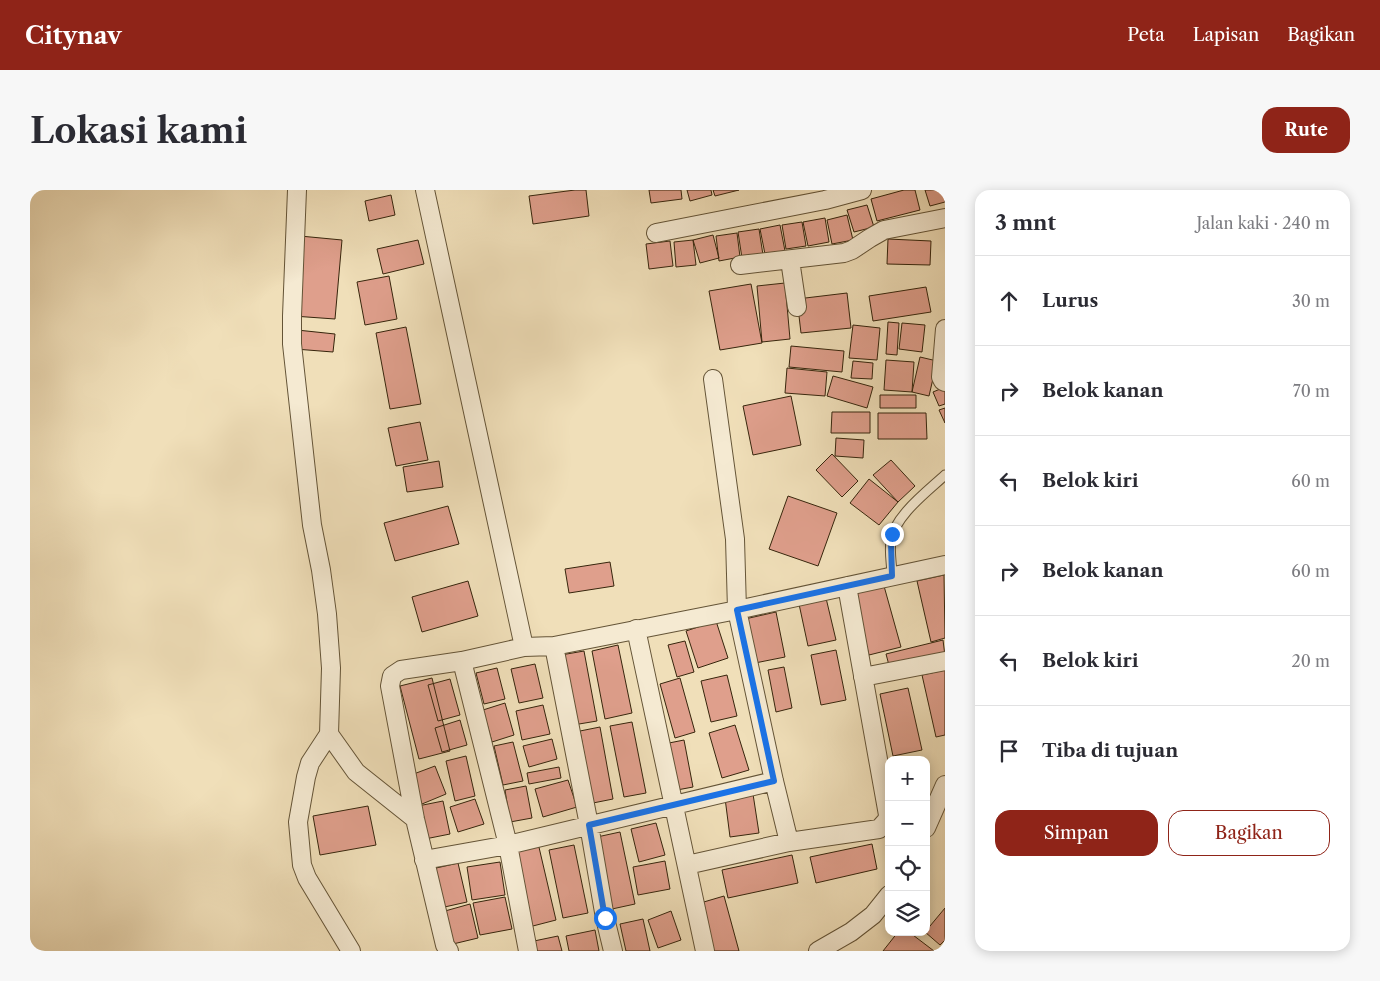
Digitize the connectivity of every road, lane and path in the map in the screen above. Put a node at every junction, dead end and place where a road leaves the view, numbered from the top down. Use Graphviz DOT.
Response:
graph roads {
  1 [pos="297,190"];
  2 [pos="424,190"];
  3 [pos="862,190"];
  4 [pos="823,195"];
  5 [pos="945,218"];
  6 [pos="656,233"];
  7 [pos="790,260"];
  8 [pos="740,265"];
  9 [pos="797,308"];
  10 [pos="945,329"];
  11 [pos="714,379"];
  12 [pos="945,382"];
  13 [pos="945,475"];
  14 [pos="945,565"];
  15 [pos="892,576"];
  16 [pos="847,586"];
  17 [pos="737,610"];
  18 [pos="636,629"];
  19 [pos="554,646"];
  20 [pos="524,647"];
  21 [pos="462,661"];
  22 [pos="945,661"];
  23 [pos="863,678"];
  24 [pos="329,734"];
  25 [pos="774,781"];
  26 [pos="945,785"];
  27 [pos="674,806"];
  28 [pos="930,819"];
  29 [pos="415,820"];
  30 [pos="589,825"];
  31 [pos="789,842"];
  32 [pos="508,845"];
  33 [pos="424,860"];
  34 [pos="687,865"];
  35 [pos="885,900"];
  36 [pos="351,951"];
  37 [pos="449,951"];
  38 [pos="528,951"];
  39 [pos="613,951"];
  40 [pos="705,951"];
  41 [pos="818,951"];
  1 -- 24 [label="street"];
  2 -- 20 [label="street"];
  3 -- 4 [label="street"];
  4 -- 6 [label="street"];
  5 -- 7 [label="street"];
  7 -- 8 [label="street"];
  7 -- 9 [label="street"];
  10 -- 12 [label="street"];
  11 -- 17 [label="street"];
  13 -- 15 [label="lane"];
  14 -- 15 [label="street"];
  15 -- 16 [label="street"];
  16 -- 17 [label="street"];
  16 -- 23 [label="street"];
  17 -- 18 [label="street"];
  17 -- 25 [label="street"];
  18 -- 19 [label="street"];
  18 -- 27 [label="street"];
  19 -- 20 [label="street"];
  19 -- 30 [label="street"];
  20 -- 21 [label="street"];
  21 -- 29 [label="street"];
  21 -- 32 [label="street"];
  22 -- 23 [label="street"];
  23 -- 31 [label="street"];
  24 -- 29 [label="street"];
  24 -- 36 [label="street"];
  25 -- 27 [label="street"];
  25 -- 31 [label="street"];
  26 -- 28 [label="street"];
  27 -- 30 [label="street"];
  27 -- 34 [label="street"];
  29 -- 33 [label="street"];
  30 -- 32 [label="street"];
  30 -- 39 [label="street"];
  31 -- 34 [label="street"];
  32 -- 33 [label="street"];
  32 -- 38 [label="street"];
  33 -- 37 [label="street"];
  34 -- 40 [label="street"];
  35 -- 41 [label="street"];
}
